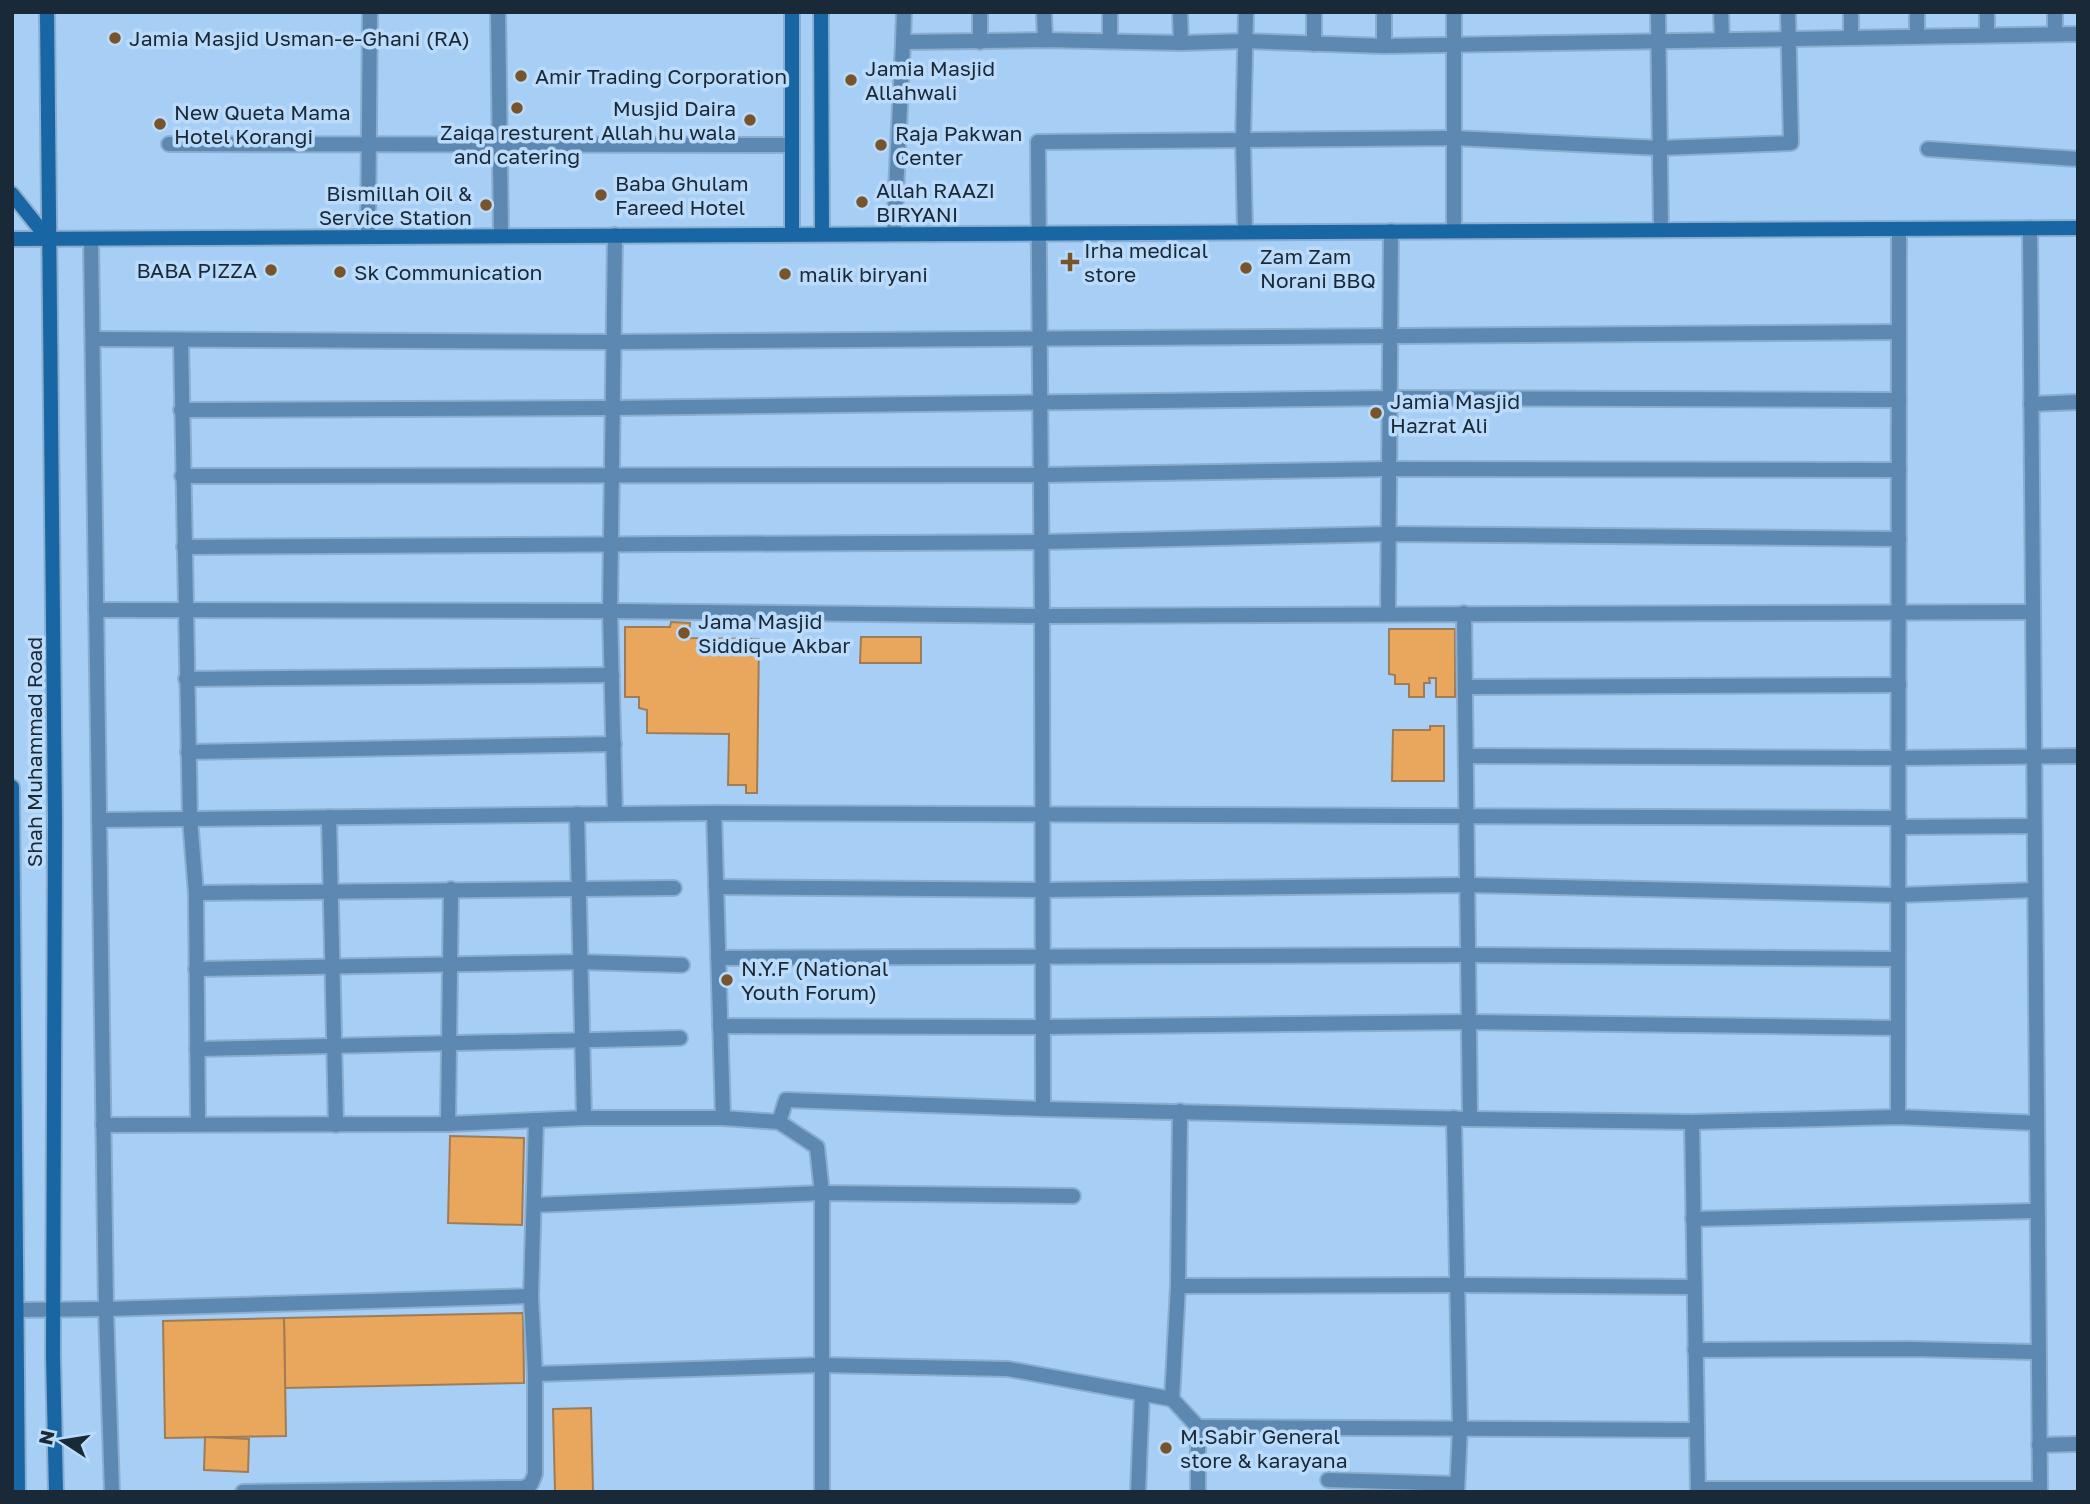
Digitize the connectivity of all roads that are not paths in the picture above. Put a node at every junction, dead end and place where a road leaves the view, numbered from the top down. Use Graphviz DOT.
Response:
graph roads {
  1 [pos="47,12"];
  2 [pos="370,12"];
  3 [pos="498,12"];
  4 [pos="792,12"];
  5 [pos="821,12"];
  6 [pos="904,12"];
  7 [pos="980,12"];
  8 [pos="1044,12"];
  9 [pos="1110,12"];
  10 [pos="1180,12"];
  11 [pos="1246,12"];
  12 [pos="1314,12"];
  13 [pos="1384,12"];
  14 [pos="1454,12"];
  15 [pos="1658,12"];
  16 [pos="1721,12"];
  17 [pos="1788,12"];
  18 [pos="1851,12"];
  19 [pos="1917,12"];
  20 [pos="1987,12"];
  21 [pos="2055,12"];
  22 [pos="2055,34"];
  23 [pos="2078,34"];
  24 [pos="1987,35"];
  25 [pos="1917,36"];
  26 [pos="1851,37"];
  27 [pos="1788,38"];
  28 [pos="1722,39"];
  29 [pos="1045,40"];
  30 [pos="1659,40"];
  31 [pos="1110,41"];
  32 [pos="1245,41"];
  33 [pos="903,42"];
  34 [pos="980,42"];
  35 [pos="1181,43"];
  36 [pos="1454,43"];
  37 [pos="1314,44"];
  38 [pos="1384,46"];
  39 [pos="1454,138"];
  40 [pos="1243,140"];
  41 [pos="169,144"];
  42 [pos="792,145"];
  43 [pos="369,146"];
  44 [pos="500,146"];
  45 [pos="1660,148"];
  46 [pos="1928,149"];
  47 [pos="2078,159"];
  48 [pos="12,194"];
  49 [pos="2030,228"];
  50 [pos="2078,228"];
  51 [pos="1899,229"];
  52 [pos="1661,230"];
  53 [pos="1391,231"];
  54 [pos="1454,231"];
  55 [pos="1245,232"];
  56 [pos="894,233"];
  57 [pos="1038,233"];
  58 [pos="792,234"];
  59 [pos="822,234"];
  60 [pos="501,235"];
  61 [pos="615,235"];
  62 [pos="368,236"];
  63 [pos="12,239"];
  64 [pos="48,239"];
  65 [pos="91,239"];
  66 [pos="1899,332"];
  67 [pos="1390,337"];
  68 [pos="93,339"];
  69 [pos="1039,339"];
  70 [pos="181,340"];
  71 [pos="613,342"];
  72 [pos="1390,398"];
  73 [pos="1899,400"];
  74 [pos="2078,402"];
  75 [pos="1040,403"];
  76 [pos="2031,404"];
  77 [pos="613,408"];
  78 [pos="181,410"];
  79 [pos="1389,469"];
  80 [pos="1899,470"];
  81 [pos="1041,475"];
  82 [pos="182,476"];
  83 [pos="612,477"];
  84 [pos="1388,534"];
  85 [pos="1899,539"];
  86 [pos="1042,542"];
  87 [pos="611,544"];
  88 [pos="184,547"];
  89 [pos="96,610"];
  90 [pos="184,611"];
  91 [pos="610,611"];
  92 [pos="1900,611"];
  93 [pos="2033,612"];
  94 [pos="1464,613"];
  95 [pos="1388,614"];
  96 [pos="1042,616"];
  97 [pos="612,675"];
  98 [pos="186,679"];
  99 [pos="1899,685"];
  100 [pos="1465,687"];
  101 [pos="614,744"];
  102 [pos="188,752"];
  103 [pos="1466,756"];
  104 [pos="2078,756"];
  105 [pos="2034,757"];
  106 [pos="1899,758"];
  107 [pos="12,787"];
  108 [pos="714,813"];
  109 [pos="577,814"];
  110 [pos="615,814"];
  111 [pos="1042,816"];
  112 [pos="1467,816"];
  113 [pos="329,817"];
  114 [pos="190,819"];
  115 [pos="99,821"];
  116 [pos="1899,823"];
  117 [pos="2034,826"];
  118 [pos="1467,885"];
  119 [pos="716,887"];
  120 [pos="579,888"];
  121 [pos="674,888"];
  122 [pos="452,889"];
  123 [pos="1042,890"];
  124 [pos="2035,890"];
  125 [pos="331,891"];
  126 [pos="196,893"];
  127 [pos="1899,895"];
  128 [pos="1468,955"];
  129 [pos="718,957"];
  130 [pos="1042,957"];
  131 [pos="1898,959"];
  132 [pos="581,962"];
  133 [pos="682,965"];
  134 [pos="451,966"];
  135 [pos="332,968"];
  136 [pos="196,969"];
  137 [pos="1468,1022"];
  138 [pos="720,1026"];
  139 [pos="1042,1027"];
  140 [pos="1898,1028"];
  141 [pos="680,1038"];
  142 [pos="583,1040"];
  143 [pos="451,1043"];
  144 [pos="334,1046"];
  145 [pos="197,1049"];
  146 [pos="1043,1109"];
  147 [pos="1180,1111"];
  148 [pos="1898,1117"];
  149 [pos="584,1118"];
  150 [pos="723,1118"];
  151 [pos="1454,1118"];
  152 [pos="1469,1119"];
  153 [pos="536,1120"];
  154 [pos="779,1122"];
  155 [pos="1692,1122"];
  156 [pos="198,1124"];
  157 [pos="448,1124"];
  158 [pos="2037,1124"];
  159 [pos="103,1125"];
  160 [pos="336,1125"];
  161 [pos="822,1193"];
  162 [pos="1073,1196"];
  163 [pos="534,1205"];
  164 [pos="2038,1211"];
  165 [pos="1693,1219"];
  166 [pos="1459,1285"];
  167 [pos="1178,1286"];
  168 [pos="1694,1287"];
  169 [pos="531,1296"];
  170 [pos="54,1309"];
  171 [pos="15,1310"];
  172 [pos="106,1310"];
  173 [pos="1695,1350"];
  174 [pos="2039,1352"];
  175 [pos="821,1365"];
  176 [pos="535,1374"];
  177 [pos="1142,1394"];
  178 [pos="1172,1399"];
  179 [pos="1198,1427"];
  180 [pos="1460,1429"];
  181 [pos="1697,1430"];
  182 [pos="2078,1444"];
  183 [pos="2039,1445"];
  184 [pos="1328,1480"];
  185 [pos="1457,1488"];
  186 [pos="378,1490"];
  187 [pos="1698,1490"];
  188 [pos="2040,1490"];
  189 [pos="18,1492"];
  190 [pos="56,1492"];
  191 [pos="112,1492"];
  192 [pos="243,1492"];
  193 [pos="822,1492"];
  194 [pos="1138,1492"];
  195 [pos="1198,1492"];
  1 -- 64 [label="street, Shah Muhammad Road"];
  2 -- 43 [label="street"];
  3 -- 44 [label="street"];
  4 -- 42 [label="street"];
  5 -- 59 [label="street"];
  6 -- 33 [label="street"];
  7 -- 34 [label="street"];
  8 -- 29 [label="street"];
  9 -- 31 [label="street"];
  10 -- 35 [label="street"];
  11 -- 32 [label="street"];
  12 -- 37 [label="street"];
  13 -- 38 [label="street"];
  14 -- 36 [label="street"];
  15 -- 30 [label="street"];
  16 -- 28 [label="street"];
  17 -- 27 [label="street"];
  18 -- 26 [label="street"];
  19 -- 25 [label="street"];
  20 -- 24 [label="street"];
  21 -- 22 [label="street"];
  22 -- 23 [label="street"];
  22 -- 24 [label="street"];
  24 -- 25 [label="street"];
  25 -- 26 [label="street"];
  26 -- 27 [label="street"];
  27 -- 28 [label="street"];
  27 -- 45 [label="street"];
  28 -- 30 [label="street"];
  29 -- 31 [label="street"];
  29 -- 34 [label="street"];
  30 -- 36 [label="street"];
  30 -- 45 [label="street"];
  31 -- 35 [label="street"];
  32 -- 35 [label="street"];
  32 -- 37 [label="street"];
  32 -- 40 [label="street"];
  33 -- 34 [label="street"];
  33 -- 56 [label="street"];
  36 -- 38 [label="street"];
  36 -- 39 [label="street"];
  37 -- 38 [label="street"];
  39 -- 40 [label="street"];
  39 -- 45 [label="street"];
  39 -- 54 [label="street"];
  40 -- 55 [label="street"];
  40 -- 57 [label="street"];
  41 -- 43 [label="street"];
  42 -- 44 [label="street"];
  42 -- 58 [label="street"];
  43 -- 44 [label="street"];
  43 -- 62 [label="street"];
  44 -- 60 [label="street"];
  45 -- 52 [label="street"];
  46 -- 47 [label="street"];
  48 -- 64 [label="street"];
  49 -- 50 [label="street"];
  49 -- 51 [label="street"];
  49 -- 76 [label="street"];
  51 -- 52 [label="street"];
  51 -- 66 [label="street"];
  52 -- 54 [label="street"];
  53 -- 54 [label="street"];
  53 -- 55 [label="street"];
  53 -- 67 [label="street"];
  55 -- 57 [label="street"];
  56 -- 57 [label="street"];
  56 -- 59 [label="street"];
  57 -- 69 [label="street"];
  58 -- 59 [label="street"];
  58 -- 61 [label="street"];
  60 -- 61 [label="street"];
  60 -- 62 [label="street"];
  61 -- 71 [label="street"];
  62 -- 65 [label="street"];
  63 -- 64 [label="street"];
  64 -- 65 [label="street"];
  64 -- 170 [label="street, Shah Muhammad Road"];
  65 -- 68 [label="street"];
  66 -- 67 [label="street"];
  66 -- 73 [label="street"];
  67 -- 69 [label="street"];
  67 -- 72 [label="street"];
  68 -- 70 [label="street"];
  68 -- 89 [label="street"];
  69 -- 71 [label="street"];
  69 -- 75 [label="street"];
  70 -- 71 [label="street"];
  70 -- 78 [label="street"];
  71 -- 77 [label="street"];
  72 -- 73 [label="street"];
  72 -- 75 [label="street"];
  72 -- 79 [label="street"];
  73 -- 80 [label="street"];
  74 -- 76 [label="street"];
  75 -- 77 [label="street"];
  75 -- 81 [label="street"];
  76 -- 93 [label="street"];
  77 -- 78 [label="street"];
  77 -- 83 [label="street"];
  78 -- 82 [label="street"];
  79 -- 80 [label="street"];
  79 -- 81 [label="street"];
  79 -- 84 [label="street"];
  80 -- 85 [label="street"];
  81 -- 83 [label="street"];
  81 -- 86 [label="street"];
  82 -- 83 [label="street"];
  82 -- 88 [label="street"];
  83 -- 87 [label="street"];
  84 -- 85 [label="street"];
  84 -- 86 [label="street"];
  84 -- 95 [label="street"];
  85 -- 92 [label="street"];
  86 -- 87 [label="street"];
  86 -- 96 [label="street"];
  87 -- 88 [label="street"];
  87 -- 91 [label="street"];
  88 -- 90 [label="street"];
  89 -- 90 [label="street"];
  89 -- 115 [label="street"];
  90 -- 91 [label="street"];
  90 -- 98 [label="street"];
  91 -- 96 [label="street"];
  91 -- 97 [label="street"];
  92 -- 93 [label="street"];
  92 -- 94 [label="street"];
  92 -- 99 [label="street"];
  93 -- 105 [label="street"];
  94 -- 95 [label="street"];
  94 -- 100 [label="street"];
  95 -- 96 [label="street"];
  96 -- 111 [label="street"];
  97 -- 98 [label="street"];
  97 -- 101 [label="street"];
  98 -- 102 [label="street"];
  99 -- 100 [label="street"];
  99 -- 106 [label="street"];
  100 -- 103 [label="street"];
  101 -- 102 [label="street"];
  101 -- 110 [label="street"];
  102 -- 114 [label="street"];
  103 -- 106 [label="street"];
  103 -- 112 [label="street"];
  104 -- 105 [label="street"];
  105 -- 106 [label="street"];
  105 -- 117 [label="street"];
  106 -- 116 [label="street"];
  107 -- 171 [label="street, Shah Muhammad Road"];
  108 -- 110 [label="street"];
  108 -- 111 [label="street"];
  108 -- 119 [label="street"];
  109 -- 110 [label="street"];
  109 -- 113 [label="street"];
  109 -- 120 [label="street"];
  111 -- 112 [label="street"];
  111 -- 123 [label="street"];
  112 -- 116 [label="street"];
  112 -- 118 [label="street"];
  113 -- 114 [label="street"];
  113 -- 125 [label="street"];
  114 -- 115 [label="street"];
  114 -- 126 [label="street"];
  115 -- 159 [label="street"];
  116 -- 117 [label="street"];
  116 -- 127 [label="street"];
  117 -- 124 [label="street"];
  118 -- 123 [label="street"];
  118 -- 127 [label="street"];
  118 -- 128 [label="street"];
  119 -- 123 [label="street"];
  119 -- 129 [label="street"];
  120 -- 121 [label="street"];
  120 -- 122 [label="street"];
  120 -- 132 [label="street"];
  122 -- 125 [label="street"];
  122 -- 134 [label="street"];
  123 -- 130 [label="street"];
  124 -- 127 [label="street"];
  124 -- 158 [label="street"];
  125 -- 126 [label="street"];
  125 -- 135 [label="street"];
  126 -- 136 [label="street"];
  127 -- 131 [label="street"];
  128 -- 130 [label="street"];
  128 -- 131 [label="street"];
  128 -- 137 [label="street"];
  129 -- 130 [label="street"];
  129 -- 138 [label="street"];
  130 -- 139 [label="street"];
  131 -- 140 [label="street"];
  132 -- 133 [label="street"];
  132 -- 134 [label="street"];
  132 -- 142 [label="street"];
  134 -- 135 [label="street"];
  134 -- 143 [label="street"];
  135 -- 136 [label="street"];
  135 -- 144 [label="street"];
  136 -- 145 [label="street"];
  137 -- 139 [label="street"];
  137 -- 140 [label="street"];
  137 -- 152 [label="street"];
  138 -- 139 [label="street"];
  138 -- 150 [label="street"];
  139 -- 146 [label="street"];
  140 -- 148 [label="street"];
  141 -- 142 [label="street"];
  142 -- 143 [label="street"];
  142 -- 149 [label="street"];
  143 -- 144 [label="street"];
  143 -- 157 [label="street"];
  144 -- 145 [label="street"];
  144 -- 160 [label="street"];
  145 -- 156 [label="street"];
  146 -- 147 [label="street"];
  146 -- 154 [label="street"];
  147 -- 151 [label="street"];
  147 -- 167 [label="street"];
  148 -- 155 [label="street"];
  148 -- 158 [label="street"];
  149 -- 150 [label="street"];
  149 -- 153 [label="street"];
  150 -- 154 [label="street"];
  151 -- 152 [label="street"];
  151 -- 166 [label="street"];
  152 -- 155 [label="street"];
  153 -- 157 [label="street"];
  153 -- 163 [label="street"];
  154 -- 161 [label="street"];
  155 -- 165 [label="street"];
  156 -- 159 [label="street"];
  156 -- 160 [label="street"];
  157 -- 160 [label="street"];
  158 -- 164 [label="street"];
  159 -- 172 [label="street"];
  161 -- 162 [label="street"];
  161 -- 163 [label="street"];
  161 -- 175 [label="street"];
  163 -- 169 [label="street"];
  164 -- 165 [label="street"];
  164 -- 174 [label="street"];
  165 -- 168 [label="street"];
  166 -- 167 [label="street"];
  166 -- 168 [label="street"];
  166 -- 180 [label="street"];
  167 -- 178 [label="street"];
  168 -- 173 [label="street"];
  169 -- 172 [label="street"];
  169 -- 176 [label="street"];
  170 -- 171 [label="street"];
  170 -- 172 [label="street"];
  170 -- 190 [label="street, Shah Muhammad Road"];
  171 -- 189 [label="street, Shah Muhammad Road"];
  172 -- 191 [label="street"];
  173 -- 174 [label="street"];
  173 -- 181 [label="street"];
  174 -- 183 [label="street"];
  175 -- 176 [label="street"];
  175 -- 177 [label="street"];
  175 -- 193 [label="street"];
  176 -- 186 [label="street"];
  177 -- 178 [label="street"];
  177 -- 194 [label="street"];
  178 -- 179 [label="street"];
  179 -- 180 [label="street"];
  179 -- 195 [label="street"];
  180 -- 181 [label="street"];
  180 -- 185 [label="street"];
  181 -- 187 [label="street"];
  182 -- 183 [label="street"];
  183 -- 188 [label="street"];
  184 -- 185 [label="street"];
  186 -- 192 [label="street"];
  187 -- 188 [label="street"];
}
